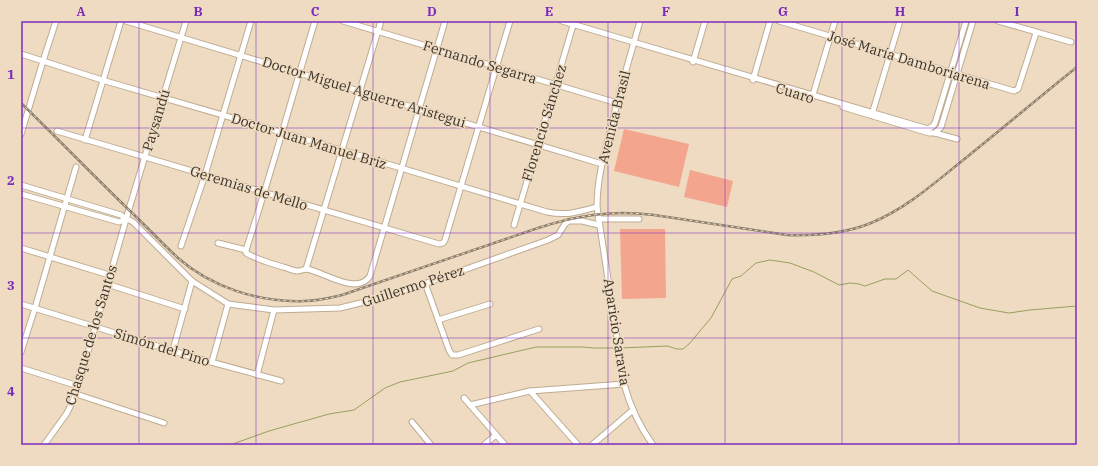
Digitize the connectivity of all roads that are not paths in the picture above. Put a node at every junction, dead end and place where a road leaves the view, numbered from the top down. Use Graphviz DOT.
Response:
graph roads {
  1 [pos="56,21"];
  2 [pos="121,21"];
  3 [pos="126,21"];
  4 [pos="186,21"];
  5 [pos="251,21"];
  6 [pos="315,21"];
  7 [pos="343,21"];
  8 [pos="380,21"];
  9 [pos="445,21"];
  10 [pos="510,21"];
  11 [pos="562,21"];
  12 [pos="640,21"];
  13 [pos="705,21"];
  14 [pos="770,21"];
  15 [pos="779,21"];
  16 [pos="835,21"];
  17 [pos="900,21"];
  18 [pos="966,21"];
  19 [pos="973,21"];
  20 [pos="998,21"];
  21 [pos="574,23"];
  22 [pos="377,31"];
  23 [pos="1036,33"];
  24 [pos="831,36"];
  25 [pos="181,38"];
  26 [pos="1071,42"];
  27 [pos="634,43"];
  28 [pos="437,49"];
  29 [pos="21,54"];
  30 [pos="890,54"];
  31 [pos="240,55"];
  32 [pos="43,61"];
  33 [pos="693,61"];
  34 [pos="496,67"];
  35 [pos="950,72"];
  36 [pos="300,73"];
  37 [pos="957,74"];
  38 [pos="753,79"];
  39 [pos="102,80"];
  40 [pos="556,84"];
  41 [pos="359,91"];
  42 [pos="163,97"];
  43 [pos="812,97"];
  44 [pos="617,103"];
  45 [pos="419,108"];
  46 [pos="872,114"];
  47 [pos="222,115"];
  48 [pos="23,120"];
  49 [pos="479,126"];
  50 [pos="57,131"];
  51 [pos="281,132"];
  52 [pos="935,133"];
  53 [pos="21,134"];
  54 [pos="957,139"];
  55 [pos="85,140"];
  56 [pos="538,144"];
  57 [pos="342,150"];
  58 [pos="144,157"];
  59 [pos="602,164"];
  60 [pos="76,167"];
  61 [pos="402,168"];
  62 [pos="205,175"];
  63 [pos="21,185"];
  64 [pos="461,186"];
  65 [pos="264,193"];
  66 [pos="21,194"];
  67 [pos="66,198"];
  68 [pos="520,203"];
  69 [pos="64,206"];
  70 [pos="597,207"];
  71 [pos="323,210"];
  72 [pos="598,216"];
  73 [pos="126,219"];
  74 [pos="640,219"];
  75 [pos="514,225"];
  76 [pos="599,225"];
  77 [pos="384,228"];
  78 [pos="218,243"];
  79 [pos="181,246"];
  80 [pos="21,248"];
  81 [pos="246,251"];
  82 [pos="50,257"];
  83 [pos="306,269"];
  84 [pos="109,275"];
  85 [pos="192,281"];
  86 [pos="425,283"];
  87 [pos="107,284"];
  88 [pos="21,304"];
  89 [pos="228,304"];
  90 [pos="490,304"];
  91 [pos="36,308"];
  92 [pos="185,309"];
  93 [pos="274,310"];
  94 [pos="438,320"];
  95 [pos="95,326"];
  96 [pos="539,329"];
  97 [pos="173,350"];
  98 [pos="21,352"];
  99 [pos="212,362"];
  100 [pos="21,368"];
  101 [pos="257,374"];
  102 [pos="281,381"];
  103 [pos="624,384"];
  104 [pos="78,386"];
  105 [pos="530,391"];
  106 [pos="76,394"];
  107 [pos="464,398"];
  108 [pos="470,405"];
  109 [pos="633,410"];
  110 [pos="412,422"];
  111 [pos="164,423"];
  112 [pos="496,434"];
  113 [pos="44,445"];
  114 [pos="431,445"];
  115 [pos="484,445"];
  116 [pos="506,445"];
  117 [pos="578,445"];
  118 [pos="592,445"];
  119 [pos="653,445"];
  1 -- 32 [label="street"];
  2 -- 39 [label="street"];
  3 -- 25 [label="street, Doctor Miguel Aguerre Aristegui"];
  4 -- 25 [label="street, Paysandú"];
  5 -- 31 [label="street"];
  6 -- 36 [label="street"];
  7 -- 22 [label="street, Fernando Segarra"];
  8 -- 22 [label="street"];
  9 -- 28 [label="street"];
  10 -- 34 [label="street"];
  11 -- 21 [label="street, Cuaro"];
  12 -- 27 [label="street, Avenida Brasil"];
  13 -- 33 [label="street"];
  14 -- 38 [label="street"];
  15 -- 24 [label="street, José María Damboriarena"];
  16 -- 24 [label="street"];
  17 -- 30 [label="street"];
  18 -- 35 [label="street"];
  19 -- 37 [label="street"];
  20 -- 23 [label="street"];
  21 -- 27 [label="street, Cuaro"];
  21 -- 40 [label="street, Florencio Sánchez"];
  22 -- 28 [label="street, Fernando Segarra"];
  22 -- 41 [label="street"];
  23 -- 26 [label="street"];
  23 -- 37 [label="street, José María Damboriarena"];
  24 -- 30 [label="street, José María Damboriarena"];
  24 -- 43 [label="street"];
  25 -- 31 [label="street, Doctor Miguel Aguerre Aristegui"];
  25 -- 42 [label="street, Paysandú"];
  27 -- 33 [label="street, Cuaro"];
  27 -- 44 [label="street, Avenida Brasil"];
  28 -- 34 [label="street, Fernando Segarra"];
  28 -- 45 [label="street"];
  29 -- 32 [label="street, Doctor Juan Manuel Briz"];
  30 -- 35 [label="street, José María Damboriarena"];
  30 -- 46 [label="street"];
  31 -- 36 [label="street, Doctor Miguel Aguerre Aristegui"];
  31 -- 47 [label="street"];
  32 -- 39 [label="street, Doctor Juan Manuel Briz"];
  32 -- 48 [label="street"];
  33 -- 38 [label="street, Cuaro"];
  34 -- 40 [label="street, Fernando Segarra"];
  34 -- 49 [label="street"];
  35 -- 37 [label="street, José María Damboriarena"];
  35 -- 46 [label="street, Cuaro"];
  36 -- 41 [label="street, Doctor Miguel Aguerre Aristegui"];
  36 -- 51 [label="street"];
  37 -- 52 [label="street"];
  38 -- 43 [label="street, Cuaro"];
  39 -- 42 [label="street, Doctor Juan Manuel Briz"];
  39 -- 55 [label="street"];
  40 -- 44 [label="street, Fernando Segarra"];
  40 -- 56 [label="street, Florencio Sánchez"];
  41 -- 45 [label="street, Doctor Miguel Aguerre Aristegui"];
  41 -- 57 [label="street"];
  42 -- 47 [label="street, Doctor Juan Manuel Briz"];
  42 -- 58 [label="street, Paysandú"];
  43 -- 46 [label="street, Cuaro"];
  44 -- 59 [label="street, Avenida Brasil"];
  45 -- 49 [label="street, Doctor Miguel Aguerre Aristegui"];
  45 -- 61 [label="street"];
  46 -- 52 [label="street, Cuaro"];
  47 -- 51 [label="street, Doctor Juan Manuel Briz"];
  47 -- 62 [label="street"];
  48 -- 53 [label="street"];
  49 -- 56 [label="street, Doctor Miguel Aguerre Aristegui"];
  49 -- 64 [label="street"];
  50 -- 55 [label="street, Geremias de Mello"];
  51 -- 57 [label="street, Doctor Juan Manuel Briz"];
  51 -- 65 [label="street"];
  52 -- 54 [label="street, Cuaro"];
  55 -- 58 [label="street, Geremias de Mello"];
  56 -- 59 [label="street, Doctor Miguel Aguerre Aristegui"];
  56 -- 68 [label="street, Florencio Sánchez"];
  57 -- 61 [label="street, Doctor Juan Manuel Briz"];
  57 -- 71 [label="street"];
  58 -- 62 [label="street, Geremias de Mello"];
  58 -- 73 [label="street, Paysandú"];
  59 -- 70 [label="street, Avenida Brasil"];
  60 -- 67 [label="street"];
  61 -- 64 [label="street, Doctor Juan Manuel Briz"];
  61 -- 77 [label="street"];
  62 -- 65 [label="street, Geremias de Mello"];
  62 -- 79 [label="street"];
  63 -- 67 [label="street, Guillermo Pérez"];
  64 -- 68 [label="street, Doctor Juan Manuel Briz"];
  64 -- 77 [label="street, Geremias de Mello"];
  65 -- 71 [label="street, Geremias de Mello"];
  65 -- 81 [label="street"];
  66 -- 69 [label="street"];
  67 -- 69 [label="street"];
  67 -- 73 [label="street, Guillermo Pérez"];
  68 -- 70 [label="street, Doctor Juan Manuel Briz"];
  68 -- 75 [label="street, Florencio Sánchez"];
  69 -- 73 [label="street"];
  69 -- 82 [label="street"];
  70 -- 72 [label="street, Avenida Brasil"];
  71 -- 77 [label="street, Geremias de Mello"];
  71 -- 83 [label="street"];
  72 -- 74 [label="street"];
  72 -- 76 [label="street, Aparicio Saravia"];
  73 -- 84 [label="street, Chasque de los Santos"];
  73 -- 85 [label="street, Guillermo Pérez"];
  76 -- 86 [label="street, Guillermo Pérez"];
  76 -- 103 [label="street, Aparicio Saravia"];
  77 -- 83 [label="street"];
  78 -- 81 [label="street"];
  80 -- 82 [label="street"];
  81 -- 83 [label="street"];
  82 -- 84 [label="street"];
  82 -- 91 [label="street"];
  84 -- 87 [label="street, Chasque de los Santos"];
  85 -- 89 [label="street, Guillermo Pérez"];
  85 -- 92 [label="street"];
  86 -- 93 [label="street, Guillermo Pérez"];
  86 -- 94 [label="street"];
  87 -- 92 [label="street"];
  87 -- 95 [label="street, Chasque de los Santos"];
  88 -- 91 [label="street, Simón del Pino"];
  89 -- 93 [label="street, Guillermo Pérez"];
  89 -- 99 [label="street"];
  90 -- 94 [label="street"];
  91 -- 95 [label="street, Simón del Pino"];
  91 -- 98 [label="street"];
  92 -- 97 [label="street"];
  93 -- 101 [label="street"];
  94 -- 96 [label="street"];
  95 -- 97 [label="street, Simón del Pino"];
  95 -- 104 [label="street, Chasque de los Santos"];
  97 -- 99 [label="street, Simón del Pino"];
  99 -- 101 [label="street, Simón del Pino"];
  100 -- 104 [label="street"];
  101 -- 102 [label="street, Simón del Pino"];
  103 -- 105 [label="street"];
  103 -- 109 [label="street, Aparicio Saravia"];
  104 -- 106 [label="street, Chasque de los Santos"];
  105 -- 108 [label="street"];
  105 -- 117 [label="street"];
  106 -- 111 [label="street"];
  106 -- 113 [label="street, Chasque de los Santos"];
  107 -- 108 [label="street"];
  108 -- 112 [label="street"];
  109 -- 118 [label="street"];
  109 -- 119 [label="street, Aparicio Saravia"];
  110 -- 114 [label="street"];
  112 -- 115 [label="street"];
  112 -- 116 [label="street"];
}
